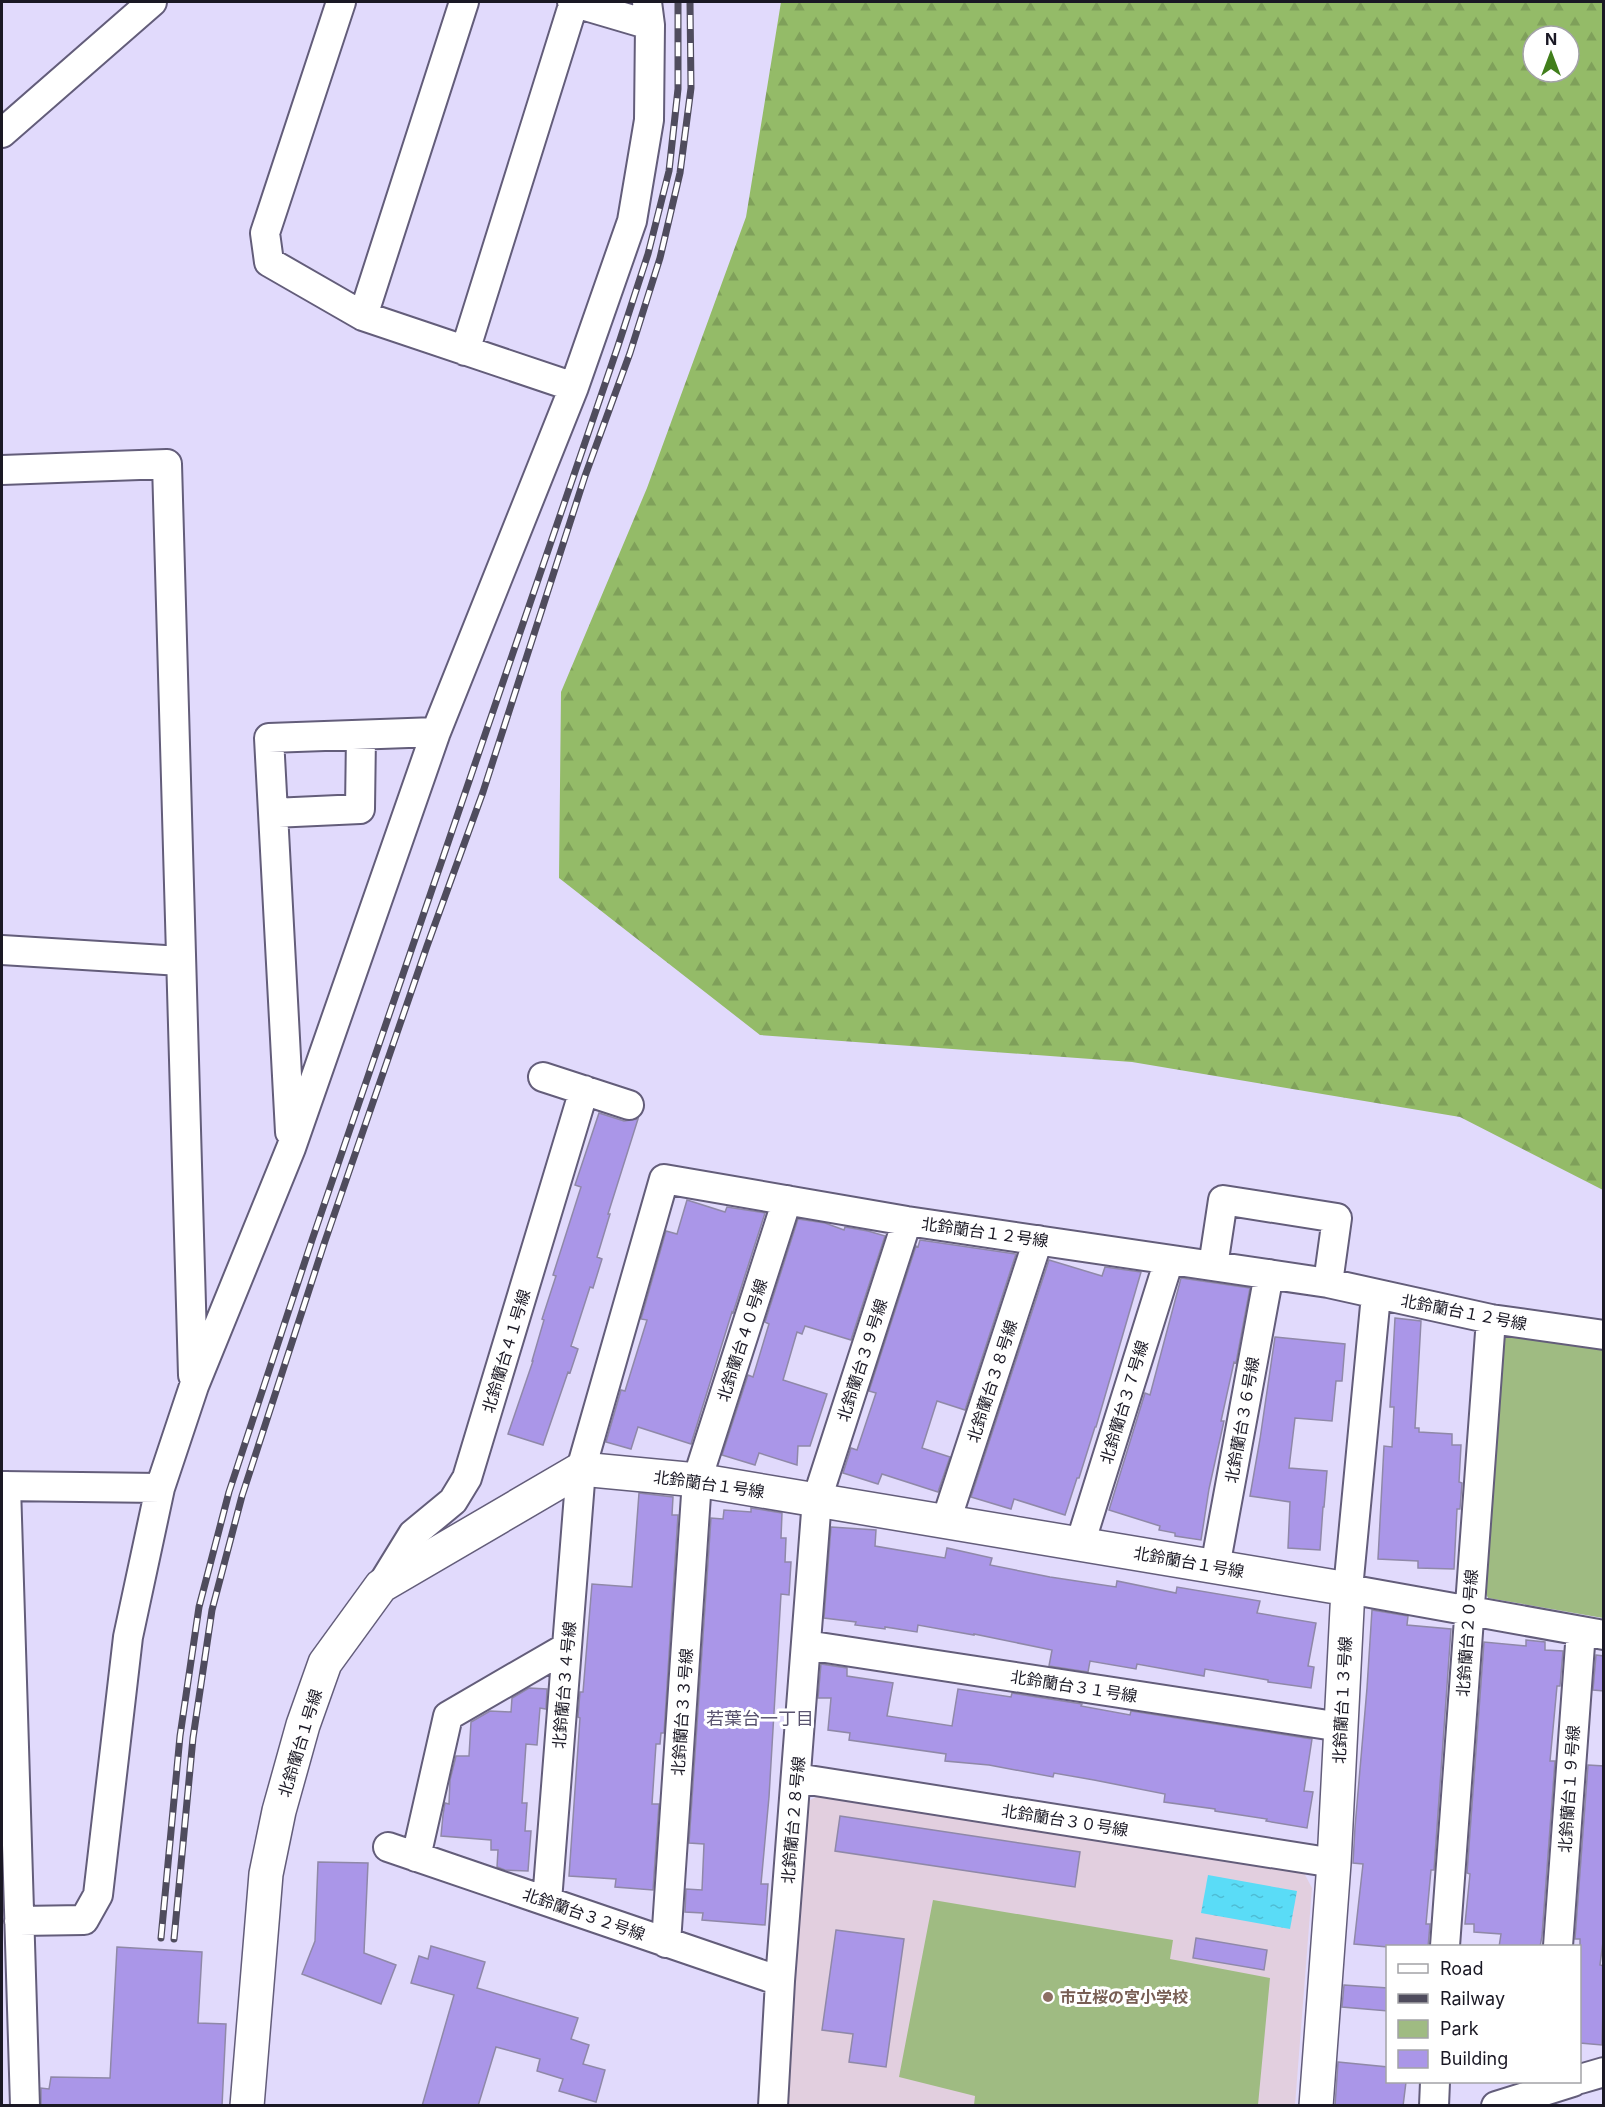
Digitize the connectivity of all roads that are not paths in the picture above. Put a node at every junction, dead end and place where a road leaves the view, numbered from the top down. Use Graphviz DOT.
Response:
graph roads {
  1 [pos="152,2"];
  2 [pos="341,2"];
  3 [pos="464,2"];
  4 [pos="573,2"];
  5 [pos="649,13"];
  6 [pos="2,133"];
  7 [pos="363,316"];
  8 [pos="465,351"];
  9 [pos="574,387"];
  10 [pos="2,470"];
  11 [pos="436,732"];
  12 [pos="361,735"];
  13 [pos="273,813"];
  14 [pos="2,950"];
  15 [pos="181,961"];
  16 [pos="543,1077"];
  17 [pos="584,1090"];
  18 [pos="628,1105"];
  19 [pos="291,1148"];
  20 [pos="787,1200"];
  21 [pos="907,1221"];
  22 [pos="1038,1240"];
  23 [pos="1169,1260"];
  24 [pos="1213,1266"];
  25 [pos="1269,1274"];
  26 [pos="1328,1283"];
  27 [pos="1376,1295"];
  28 [pos="1491,1319"];
  29 [pos="1604,1335"];
  30 [pos="194,1386"];
  31 [pos="581,1469"];
  32 [pos="697,1480"];
  33 [pos="4,1486"];
  34 [pos="160,1488"];
  35 [pos="817,1499"];
  36 [pos="946,1521"];
  37 [pos="1080,1544"];
  38 [pos="1215,1567"];
  39 [pos="5,1573"];
  40 [pos="381,1586"];
  41 [pos="1348,1589"];
  42 [pos="1469,1611"];
  43 [pos="1592,1633"];
  44 [pos="806,1645"];
  45 [pos="567,1647"];
  46 [pos="6,1705"];
  47 [pos="1341,1727"];
  48 [pos="796,1778"];
  49 [pos="8,1829"];
  50 [pos="388,1847"];
  51 [pos="416,1857"];
  52 [pos="1334,1863"];
  53 [pos="547,1901"];
  54 [pos="19,1921"];
  55 [pos="666,1943"];
  56 [pos="1445,1945"];
  57 [pos="1558,1945"];
  58 [pos="11,1960"];
  59 [pos="780,1981"];
  60 [pos="1604,2072"];
  61 [pos="1581,2079"];
  62 [pos="1435,2083"];
  63 [pos="1557,2084"];
  64 [pos="25,2106"];
  65 [pos="247,2106"];
  66 [pos="773,2106"];
  67 [pos="1316,2106"];
  68 [pos="1434,2106"];
  69 [pos="1496,2106"];
  1 -- 6 [label="street"];
  2 -- 7 [label="street"];
  3 -- 7 [label="street"];
  4 -- 5 [label="street"];
  4 -- 8 [label="street"];
  5 -- 9 [label="street"];
  7 -- 8 [label="street"];
  8 -- 9 [label="street"];
  9 -- 11 [label="street"];
  10 -- 15 [label="street"];
  11 -- 12 [label="street"];
  11 -- 19 [label="street"];
  12 -- 13 [label="street"];
  12 -- 13 [label="street"];
  13 -- 19 [label="street"];
  14 -- 15 [label="street"];
  15 -- 30 [label="street"];
  16 -- 17 [label="street"];
  17 -- 18 [label="street"];
  17 -- 40 [label="street, 北鈴蘭台４１号線"];
  19 -- 30 [label="street"];
  20 -- 21 [label="street, 北鈴蘭台１２号線"];
  20 -- 31 [label="street, 北鈴蘭台１２号線"];
  20 -- 32 [label="street, 北鈴蘭台４０号線"];
  21 -- 22 [label="street, 北鈴蘭台１２号線"];
  21 -- 35 [label="street, 北鈴蘭台３９号線"];
  22 -- 23 [label="street, 北鈴蘭台１２号線"];
  22 -- 36 [label="street, 北鈴蘭台３８号線"];
  23 -- 24 [label="street, 北鈴蘭台１２号線"];
  23 -- 37 [label="street, 北鈴蘭台３７号線"];
  24 -- 25 [label="street, 北鈴蘭台１２号線"];
  24 -- 26 [label="street"];
  25 -- 26 [label="street, 北鈴蘭台１２号線"];
  25 -- 38 [label="street, 北鈴蘭台３６号線"];
  26 -- 27 [label="street, 北鈴蘭台１２号線"];
  27 -- 28 [label="street, 北鈴蘭台１２号線"];
  27 -- 41 [label="street, 北鈴蘭台１３号線"];
  28 -- 29 [label="street, 北鈴蘭台１２号線"];
  28 -- 42 [label="street, 北鈴蘭台２０号線"];
  30 -- 34 [label="street"];
  31 -- 32 [label="street, 北鈴蘭台１号線"];
  31 -- 40 [label="street, 北鈴蘭台１号線"];
  31 -- 45 [label="street, 北鈴蘭台３４号線"];
  32 -- 35 [label="street, 北鈴蘭台１号線"];
  32 -- 55 [label="street, 北鈴蘭台３３号線"];
  33 -- 34 [label="street"];
  33 -- 39 [label="street"];
  34 -- 54 [label="street"];
  35 -- 36 [label="street, 北鈴蘭台１号線"];
  35 -- 44 [label="street, 北鈴蘭台２８号線"];
  36 -- 37 [label="street, 北鈴蘭台１号線"];
  37 -- 38 [label="street, 北鈴蘭台１号線"];
  38 -- 41 [label="street, 北鈴蘭台１号線"];
  39 -- 46 [label="street"];
  40 -- 65 [label="street, 北鈴蘭台１号線"];
  41 -- 42 [label="street, 北鈴蘭台１号線"];
  41 -- 47 [label="street, 北鈴蘭台１３号線"];
  42 -- 43 [label="street, 北鈴蘭台１号線"];
  42 -- 56 [label="street, 北鈴蘭台２０号線"];
  43 -- 57 [label="street, 北鈴蘭台１９号線"];
  44 -- 47 [label="street, 北鈴蘭台３１号線"];
  44 -- 48 [label="street, 北鈴蘭台２８号線"];
  45 -- 51 [label="street"];
  45 -- 53 [label="street, 北鈴蘭台３４号線"];
  46 -- 49 [label="street"];
  47 -- 52 [label="street, 北鈴蘭台１３号線"];
  48 -- 52 [label="street, 北鈴蘭台３０号線"];
  48 -- 59 [label="street, 北鈴蘭台２８号線"];
  49 -- 54 [label="street"];
  50 -- 51 [label="street, 北鈴蘭台３２号線"];
  51 -- 53 [label="street, 北鈴蘭台３２号線"];
  52 -- 67 [label="street, 北鈴蘭台１３号線"];
  53 -- 55 [label="street, 北鈴蘭台３２号線"];
  54 -- 58 [label="street"];
  55 -- 59 [label="street, 北鈴蘭台３２号線"];
  58 -- 64 [label="street"];
  59 -- 66 [label="street, 北鈴蘭台２８号線"];
  60 -- 61 [label="street"];
  62 -- 68 [label="street"];
  63 -- 69 [label="street"];
}
